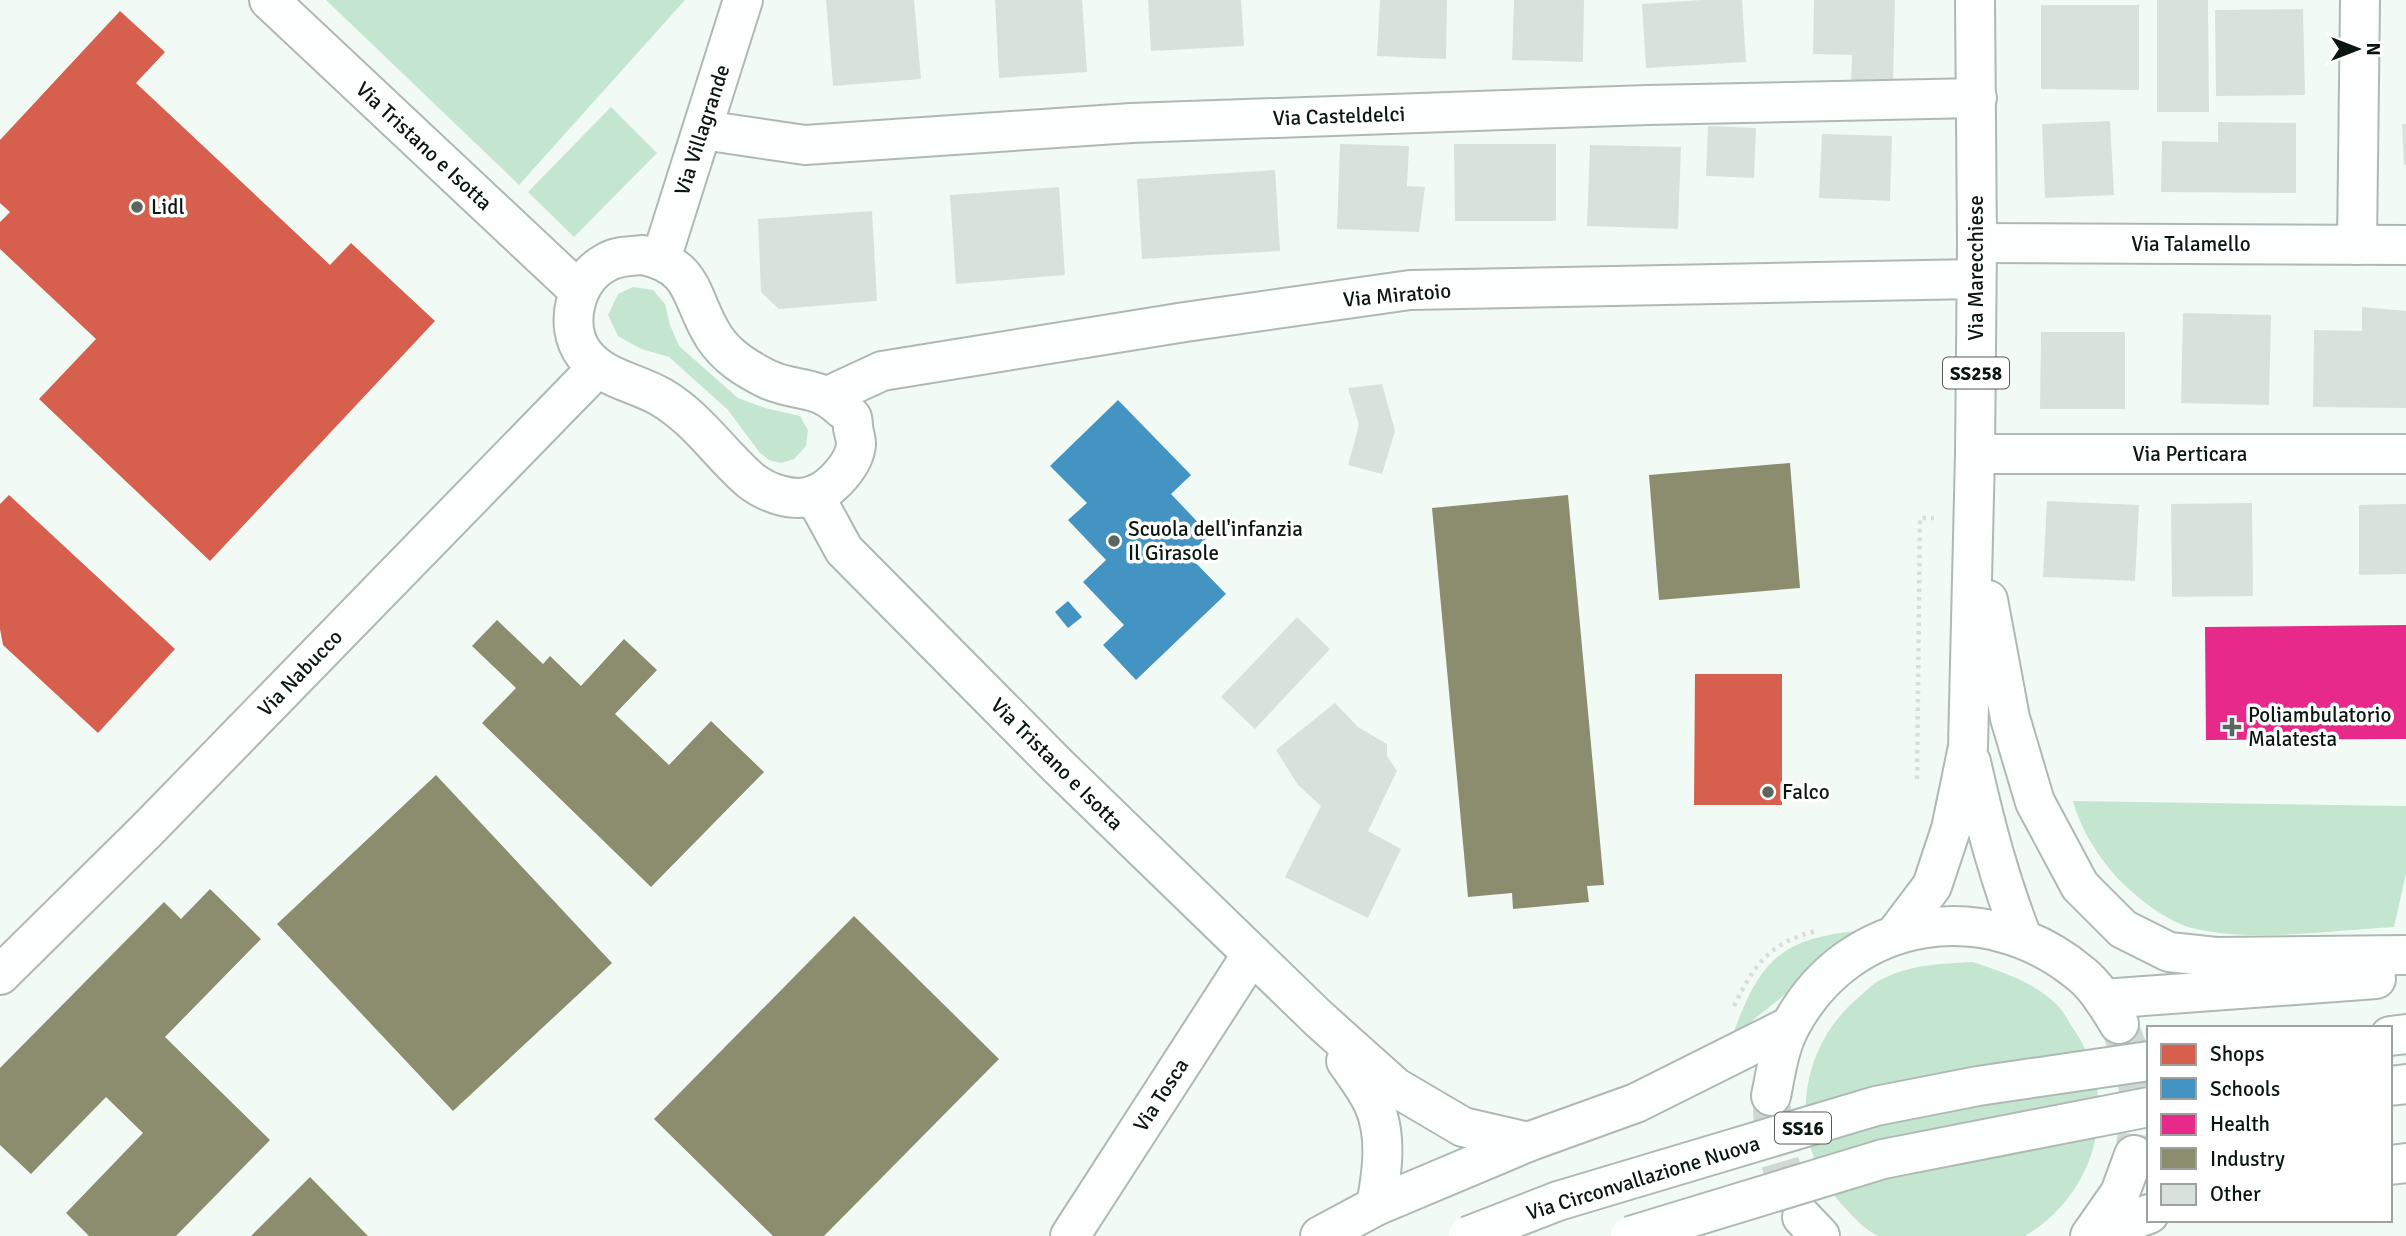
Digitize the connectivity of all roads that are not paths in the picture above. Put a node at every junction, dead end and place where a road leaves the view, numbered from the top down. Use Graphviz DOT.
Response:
graph roads {
  1 [pos="269,0"];
  2 [pos="743,0"];
  3 [pos="1975,0"];
  4 [pos="2360,0"];
  5 [pos="1977,98"];
  6 [pos="703,130"];
  7 [pos="2357,245"];
  8 [pos="2406,245"];
  9 [pos="661,259"];
  10 [pos="1977,261"];
  11 [pos="579,291"];
  12 [pos="597,368"];
  13 [pos="828,396"];
  14 [pos="1975,454"];
  15 [pos="2406,454"];
  16 [pos="814,495"];
  17 [pos="1973,517"];
  18 [pos="1968,747"];
  19 [pos="1895,935"];
  20 [pos="2022,937"];
  21 [pos="1252,954"];
  22 [pos="2406,955"];
  23 [pos="0,975"];
  24 [pos="2406,977"];
  25 [pos="1318,1018"];
  26 [pos="1790,1026"];
  27 [pos="2147,1061"];
  28 [pos="1771,1097"];
  29 [pos="2147,1107"];
  30 [pos="1528,1142"];
  31 [pos="2134,1155"];
  32 [pos="1376,1206"];
  33 [pos="2147,1215"];
  34 [pos="1070,1236"];
  35 [pos="1320,1236"];
  36 [pos="1468,1236"];
  37 [pos="1630,1236"];
  38 [pos="2091,1236"];
  1 -- 11 [label="street, Via Tristano e Isotta"];
  2 -- 6 [label="street, Via Villagrande"];
  3 -- 5 [label="street, Via Marecchiese / SS258"];
  4 -- 7 [label="street"];
  5 -- 6 [label="street, Via Casteldelci"];
  5 -- 10 [label="street, Via Marecchiese / SS258"];
  6 -- 9 [label="street, Via Villagrande"];
  7 -- 8 [label="street, Via Talamello"];
  7 -- 10 [label="street, Via Talamello"];
  9 -- 11 [label="street"];
  9 -- 13 [label="street"];
  10 -- 13 [label="street, Via Miratoio"];
  10 -- 14 [label="street, Via Marecchiese / SS258"];
  11 -- 12 [label="street"];
  12 -- 16 [label="street"];
  12 -- 23 [label="street, Via Nabucco"];
  13 -- 16 [label="street"];
  14 -- 15 [label="street, Via Perticara"];
  14 -- 17 [label="street, Via Marecchiese / SS258"];
  16 -- 21 [label="street, Via Tristano e Isotta"];
  17 -- 18 [label="street, Via Marecchiese / SS258"];
  17 -- 22 [label="street"];
  18 -- 19 [label="street, Via Marecchiese / SS258"];
  18 -- 20 [label="street, Via Marecchiese / SS258"];
  19 -- 20 [label="street"];
  19 -- 26 [label="street"];
  20 -- 24 [label="street"];
  21 -- 25 [label="street, Via Tristano e Isotta"];
  21 -- 34 [label="street, Via Tosca"];
  25 -- 30 [label="street, Via Tristano e Isotta"];
  25 -- 32 [label="street, Via Tristano e Isotta"];
  26 -- 28 [label="street"];
  26 -- 30 [label="street"];
  27 -- 36 [label="street, Via Circonvallazione Nuova / SS16, bridge"];
  29 -- 37 [label="street, SS16, bridge"];
  30 -- 32 [label="street"];
  31 -- 38 [label="street"];
  32 -- 35 [label="street"];
  33 -- 38 [label="street"];
}
